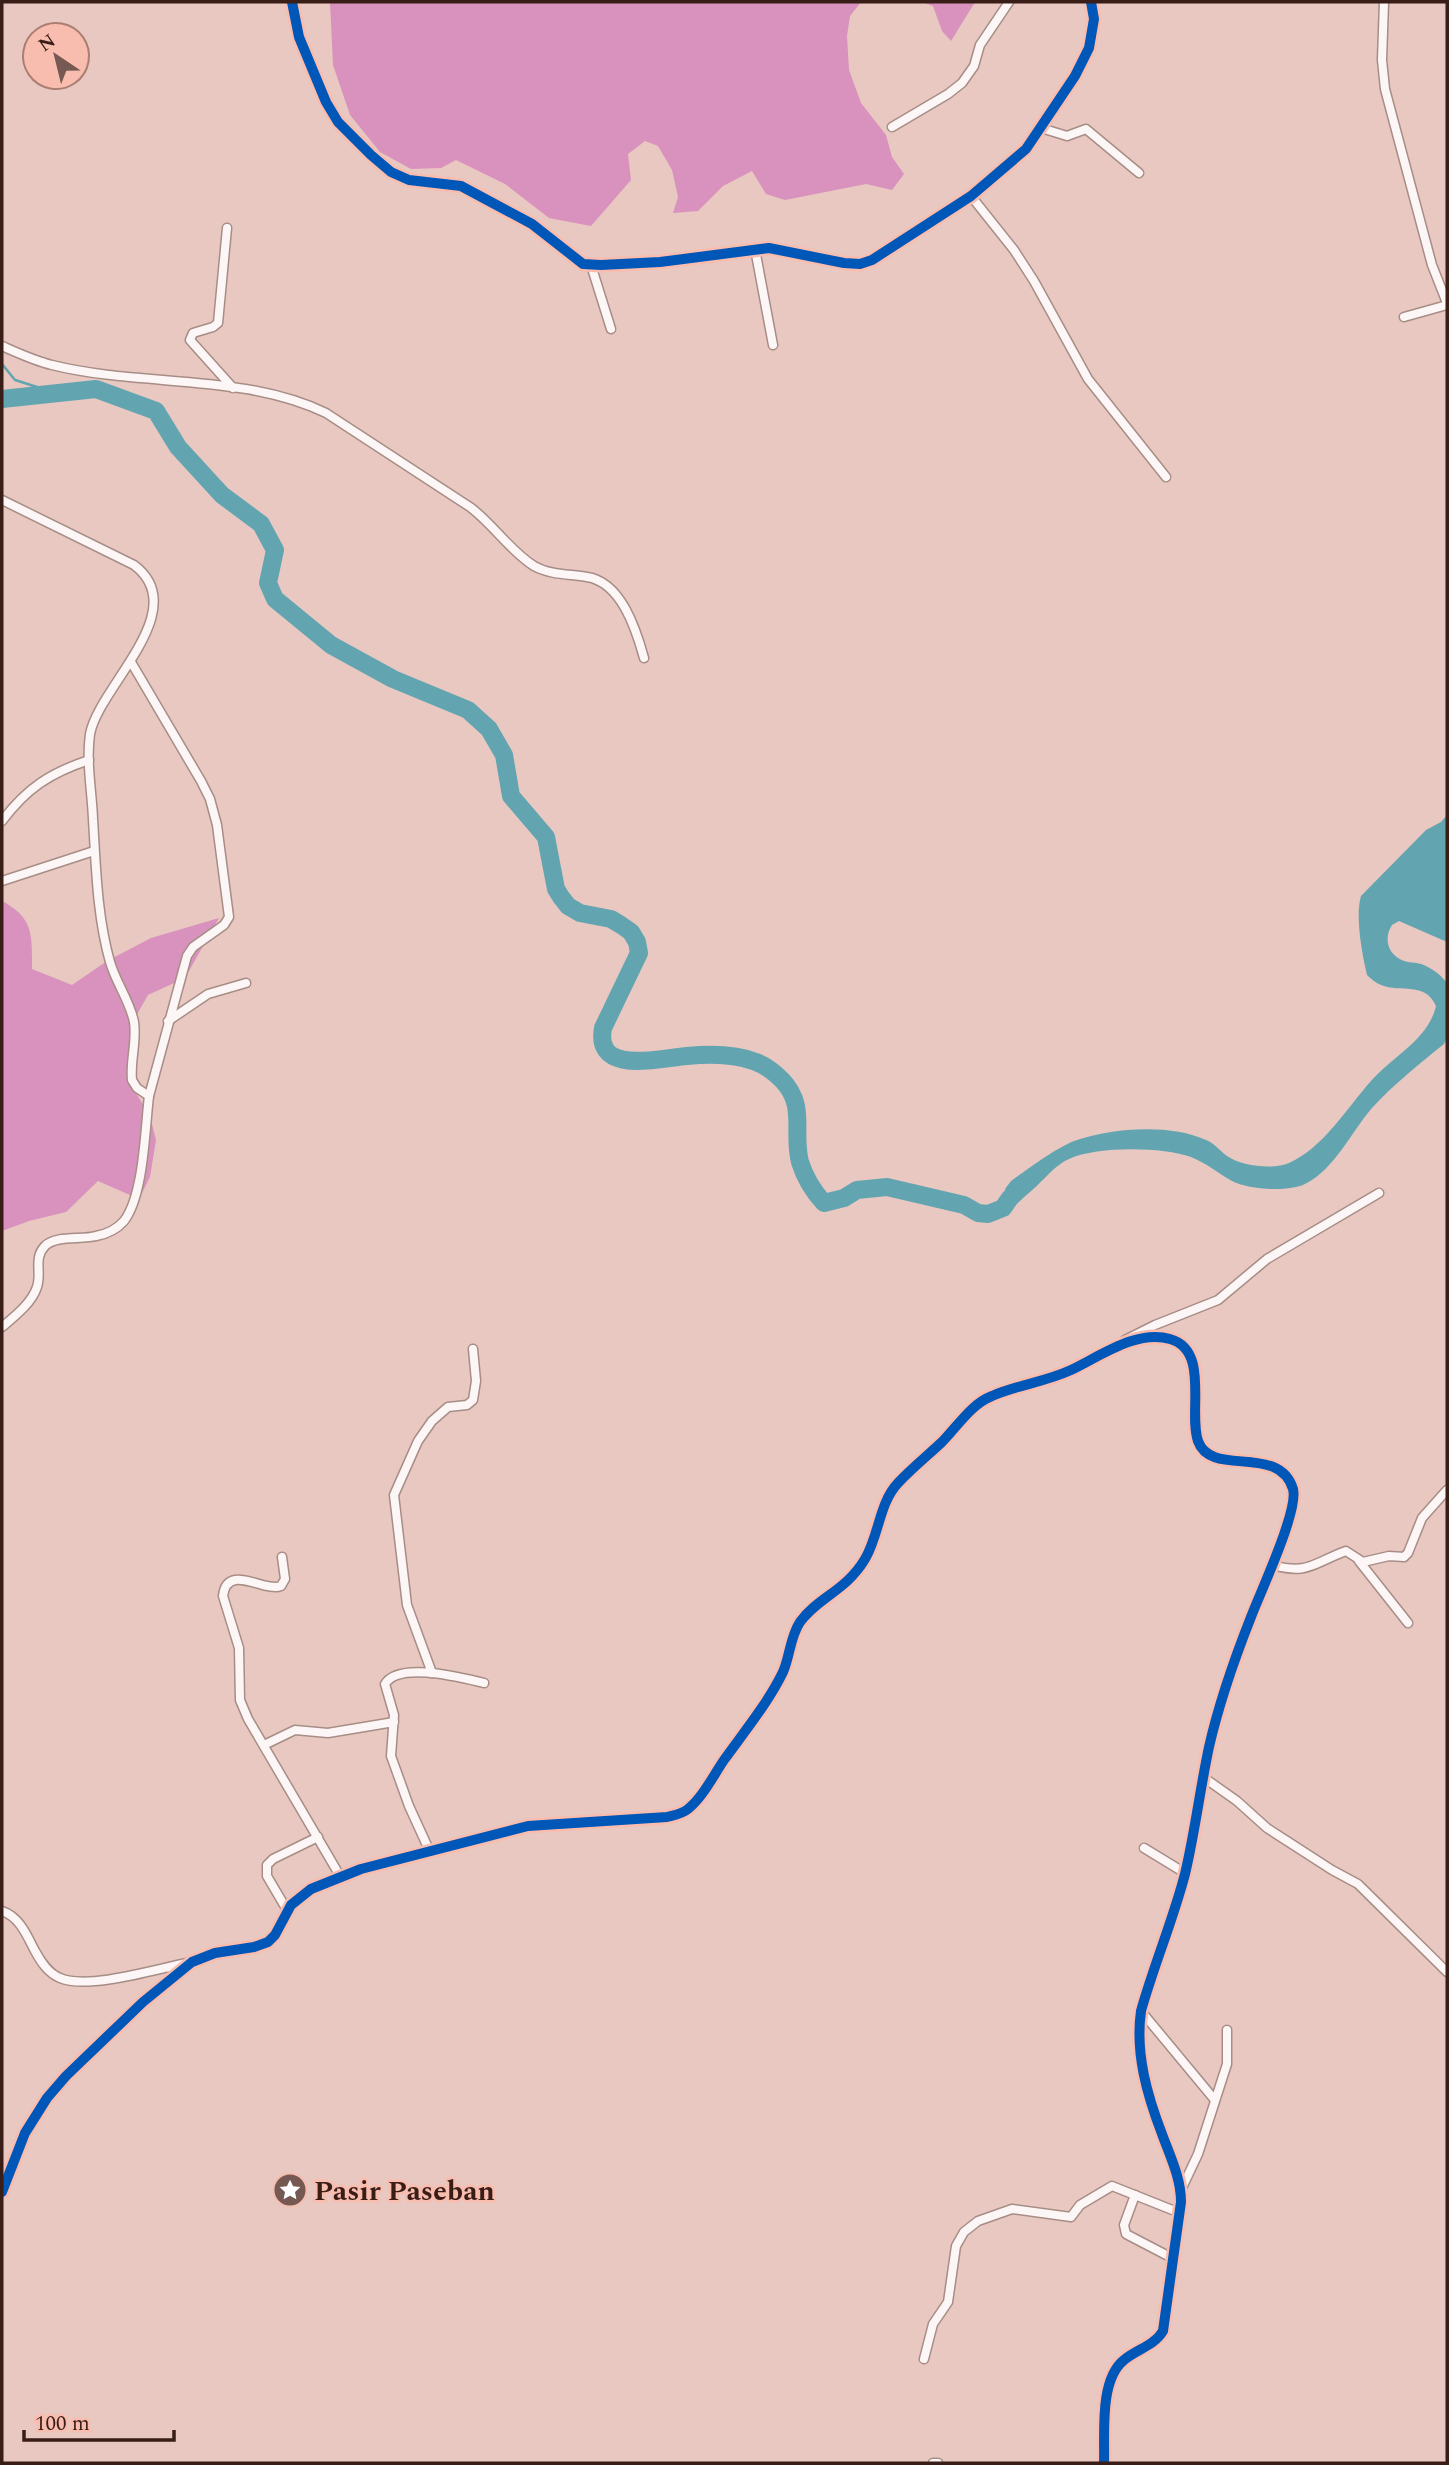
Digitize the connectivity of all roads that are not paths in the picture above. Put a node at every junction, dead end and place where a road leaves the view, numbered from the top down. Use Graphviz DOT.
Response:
graph roads {
  1 [pos="292,2"];
  2 [pos="1009,2"];
  3 [pos="1091,2"];
  4 [pos="1384,2"];
  5 [pos="892,127"];
  6 [pos="1041,128"];
  7 [pos="1139,173"];
  8 [pos="971,196"];
  9 [pos="227,229"];
  10 [pos="755,249"];
  11 [pos="591,265"];
  12 [pos="1447,304"];
  13 [pos="1404,317"];
  14 [pos="611,329"];
  15 [pos="773,345"];
  16 [pos="2,346"];
  17 [pos="233,387"];
  18 [pos="1166,477"];
  19 [pos="2,499"];
  20 [pos="644,657"];
  21 [pos="131,662"];
  22 [pos="89,760"];
  23 [pos="2,821"];
  24 [pos="94,851"];
  25 [pos="2,881"];
  26 [pos="246,984"];
  27 [pos="168,1021"];
  28 [pos="149,1096"];
  29 [pos="1379,1193"];
  30 [pos="2,1327"];
  31 [pos="1114,1348"];
  32 [pos="473,1349"];
  33 [pos="1447,1490"];
  34 [pos="282,1557"];
  35 [pos="1357,1558"];
  36 [pos="1272,1565"];
  37 [pos="1408,1623"];
  38 [pos="432,1673"];
  39 [pos="484,1683"];
  40 [pos="394,1722"];
  41 [pos="264,1745"];
  42 [pos="1203,1777"];
  43 [pos="318,1837"];
  44 [pos="1144,1848"];
  45 [pos="430,1852"];
  46 [pos="1185,1873"];
  47 [pos="340,1876"];
  48 [pos="287,1910"];
  49 [pos="2,1911"];
  50 [pos="192,1962"];
  51 [pos="1447,1972"];
  52 [pos="1141,2011"];
  53 [pos="1227,2030"];
  54 [pos="1214,2099"];
  55 [pos="1181,2190"];
  56 [pos="2,2192"];
  57 [pos="1135,2195"];
  58 [pos="1180,2213"];
  59 [pos="1174,2259"];
  60 [pos="924,2359"];
  61 [pos="933,2463"];
  62 [pos="938,2463"];
  63 [pos="1104,2463"];
  1 -- 11 [label="street"];
  2 -- 5 [label="street"];
  3 -- 6 [label="street"];
  4 -- 12 [label="street"];
  6 -- 7 [label="street"];
  6 -- 8 [label="street"];
  8 -- 10 [label="street"];
  8 -- 18 [label="street"];
  9 -- 17 [label="street"];
  10 -- 11 [label="street"];
  10 -- 15 [label="street"];
  11 -- 14 [label="street"];
  12 -- 13 [label="street"];
  16 -- 17 [label="street"];
  17 -- 20 [label="street"];
  19 -- 21 [label="street"];
  21 -- 22 [label="street"];
  21 -- 27 [label="street"];
  22 -- 23 [label="street"];
  22 -- 24 [label="street"];
  24 -- 25 [label="street"];
  24 -- 28 [label="street"];
  26 -- 27 [label="street"];
  27 -- 28 [label="street"];
  28 -- 30 [label="street"];
  29 -- 31 [label="street"];
  31 -- 36 [label="street"];
  31 -- 45 [label="street"];
  32 -- 38 [label="street"];
  33 -- 35 [label="street"];
  34 -- 41 [label="street"];
  35 -- 36 [label="street"];
  35 -- 37 [label="street"];
  36 -- 42 [label="street"];
  38 -- 39 [label="street"];
  38 -- 40 [label="street"];
  40 -- 41 [label="street"];
  40 -- 45 [label="street"];
  41 -- 43 [label="street"];
  42 -- 46 [label="street"];
  42 -- 51 [label="street"];
  43 -- 47 [label="street"];
  43 -- 48 [label="street"];
  44 -- 46 [label="street"];
  45 -- 47 [label="street"];
  46 -- 52 [label="street"];
  47 -- 48 [label="street"];
  48 -- 50 [label="street"];
  49 -- 50 [label="street"];
  50 -- 56 [label="street"];
  52 -- 54 [label="street"];
  52 -- 55 [label="street"];
  53 -- 54 [label="street"];
  54 -- 55 [label="street"];
  55 -- 58 [label="street"];
  57 -- 58 [label="street"];
  57 -- 59 [label="street"];
  57 -- 60 [label="street"];
  58 -- 59 [label="street"];
  59 -- 63 [label="street"];
  61 -- 62 [label="street"];
}
